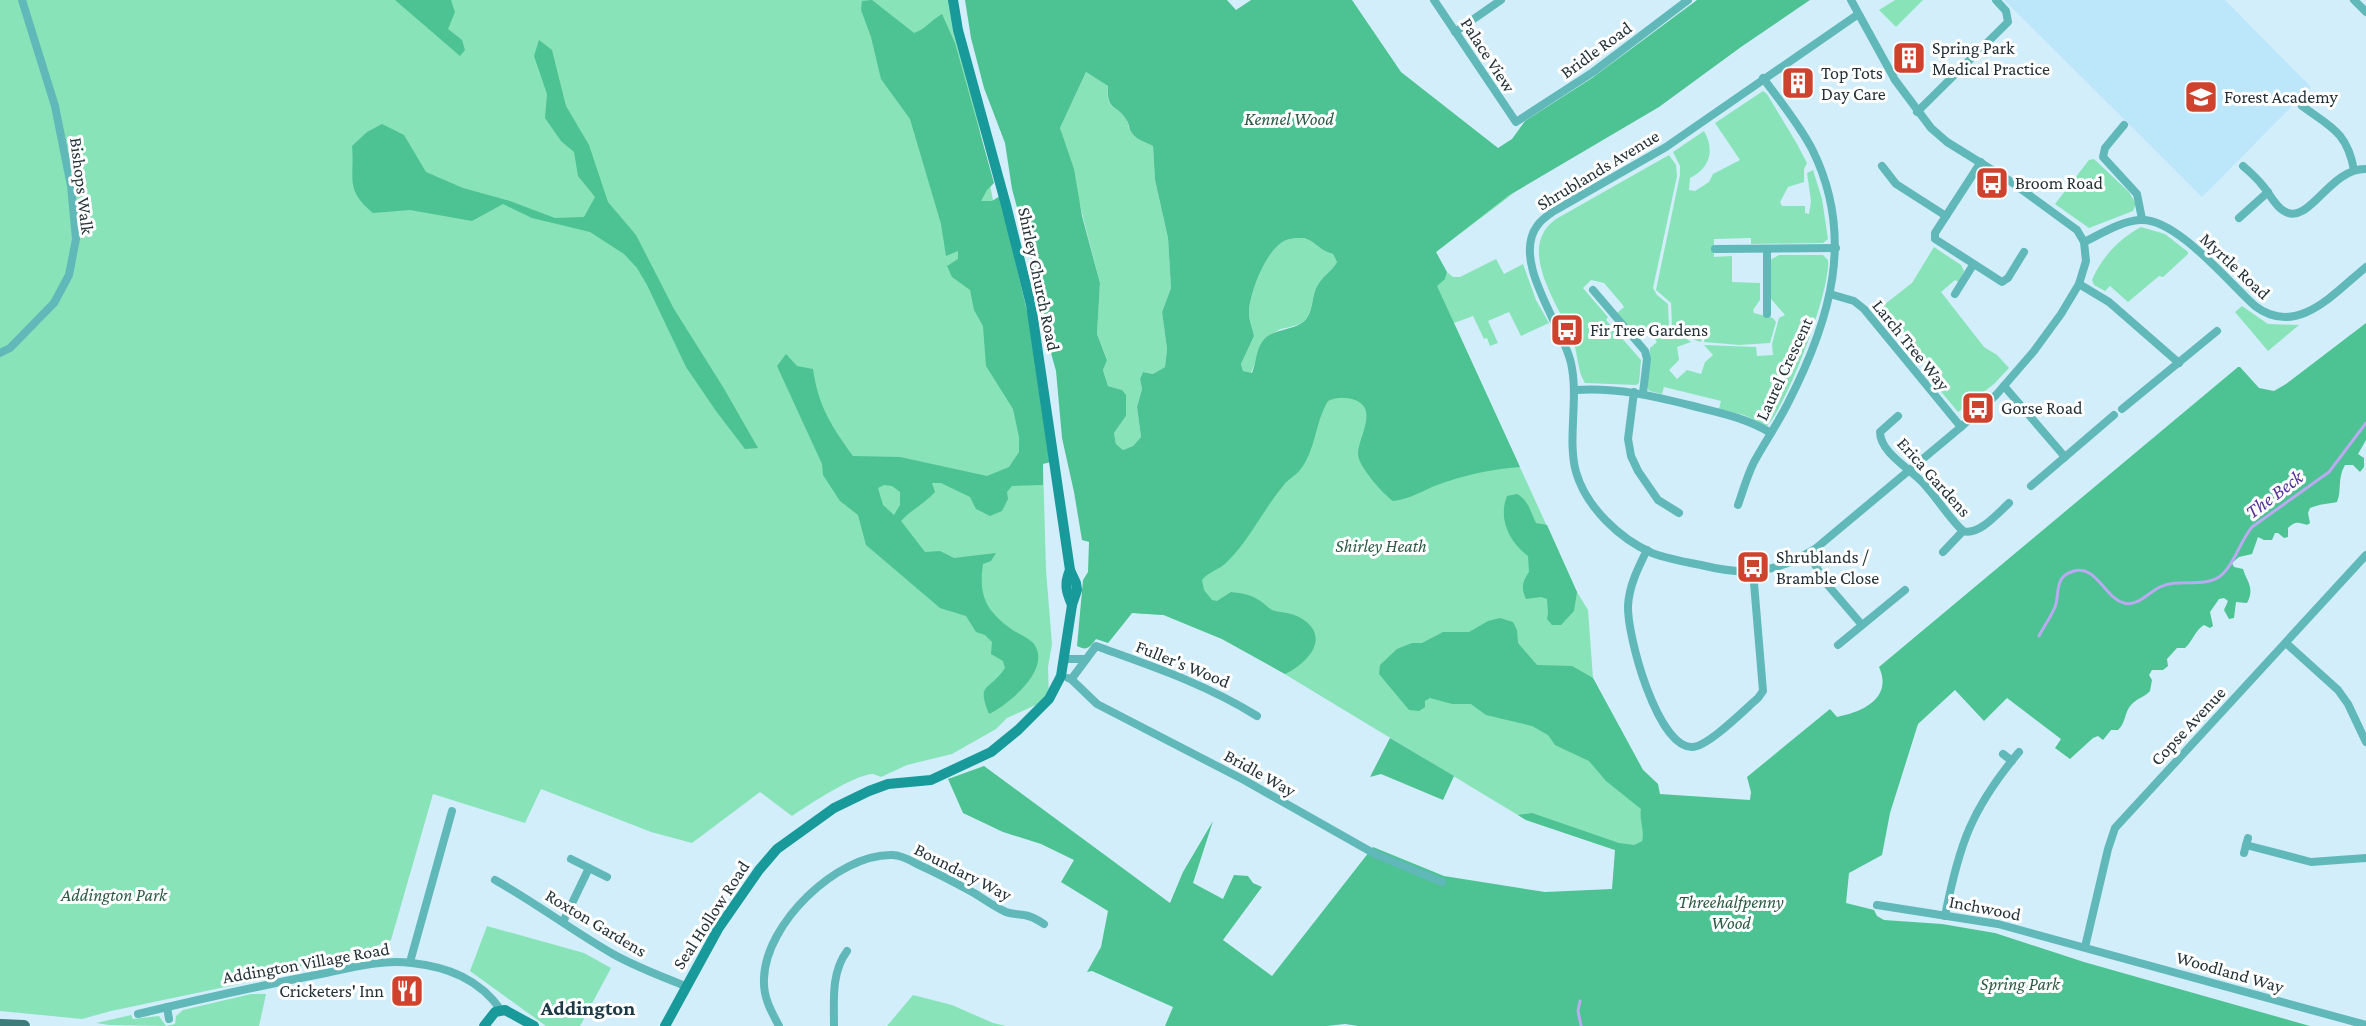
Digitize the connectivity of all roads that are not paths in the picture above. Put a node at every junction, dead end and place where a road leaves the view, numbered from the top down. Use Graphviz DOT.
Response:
graph roads {
  1 [pos="22,0"];
  2 [pos="953,0"];
  3 [pos="1434,0"];
  4 [pos="1501,0"];
  5 [pos="1688,0"];
  6 [pos="1851,0"];
  7 [pos="1996,0"];
  8 [pos="2354,0"];
  9 [pos="2366,12"];
  10 [pos="1857,15"];
  11 [pos="1455,32"];
  12 [pos="1763,78"];
  13 [pos="2302,106"];
  14 [pos="1917,112"];
  15 [pos="1519,121"];
  16 [pos="2124,125"];
  17 [pos="1981,162"];
  18 [pos="1882,166"];
  19 [pos="2242,166"];
  20 [pos="2366,169"];
  21 [pos="2354,170"];
  22 [pos="2268,192"];
  23 [pos="1946,216"];
  24 [pos="2239,218"];
  25 [pos="2142,219"];
  26 [pos="2084,242"];
  27 [pos="1836,248"];
  28 [pos="1715,249"];
  29 [pos="1767,249"];
  30 [pos="2024,252"];
  31 [pos="1973,265"];
  32 [pos="2366,267"];
  33 [pos="2079,284"];
  34 [pos="1593,290"];
  35 [pos="1830,294"];
  36 [pos="1955,294"];
  37 [pos="1767,314"];
  38 [pos="2217,331"];
  39 [pos="0,353"];
  40 [pos="2179,363"];
  41 [pos="2004,386"];
  42 [pos="1575,390"];
  43 [pos="1634,392"];
  44 [pos="1643,393"];
  45 [pos="2122,409"];
  46 [pos="2115,415"];
  47 [pos="1898,416"];
  48 [pos="1961,427"];
  49 [pos="1771,433"];
  50 [pos="2065,457"];
  51 [pos="1909,471"];
  52 [pos="2031,486"];
  53 [pos="2009,503"];
  54 [pos="1738,505"];
  55 [pos="1679,513"];
  56 [pos="1963,531"];
  57 [pos="1647,550"];
  58 [pos="1943,552"];
  59 [pos="1808,554"];
  60 [pos="2366,555"];
  61 [pos="1753,571"];
  62 [pos="1905,590"];
  63 [pos="1862,625"];
  64 [pos="2286,643"];
  65 [pos="1838,645"];
  66 [pos="1063,658"];
  67 [pos="1086,659"];
  68 [pos="1066,678"];
  69 [pos="1257,716"];
  70 [pos="2366,742"];
  71 [pos="2019,753"];
  72 [pos="2003,754"];
  73 [pos="2012,761"];
  74 [pos="452,811"];
  75 [pos="2246,845"];
  76 [pos="2366,858"];
  77 [pos="571,859"];
  78 [pos="589,868"];
  79 [pos="607,878"];
  80 [pos="495,880"];
  81 [pos="1442,882"];
  82 [pos="1877,905"];
  83 [pos="1945,916"];
  84 [pos="562,922"];
  85 [pos="1044,924"];
  86 [pos="2085,947"];
  87 [pos="847,951"];
  88 [pos="410,962"];
  89 [pos="685,986"];
  90 [pos="167,1007"];
  91 [pos="501,1010"];
  92 [pos="138,1014"];
  93 [pos="169,1019"];
  94 [pos="2365,1022"];
  95 [pos="0,1025"];
  96 [pos="24,1026"];
  97 [pos="484,1026"];
  98 [pos="534,1026"];
  99 [pos="665,1026"];
  100 [pos="779,1026"];
  101 [pos="834,1026"];
  1 -- 39 [label="street, Bishops Walk"];
  2 -- 66 [label="street, Shirley Church Road"];
  3 -- 11 [label="street, Palace View"];
  4 -- 11 [label="street"];
  5 -- 15 [label="street, Bridle Road"];
  6 -- 10 [label="street"];
  7 -- 14 [label="street"];
  8 -- 9 [label="street"];
  10 -- 12 [label="street, Shrublands Avenue"];
  10 -- 14 [label="street"];
  11 -- 15 [label="street, Palace View"];
  12 -- 27 [label="street, Laurel Crescent"];
  12 -- 42 [label="street, Shrublands Avenue"];
  13 -- 21 [label="street"];
  14 -- 17 [label="street"];
  16 -- 25 [label="street"];
  17 -- 23 [label="street"];
  17 -- 26 [label="street"];
  18 -- 23 [label="street"];
  19 -- 22 [label="street"];
  20 -- 21 [label="street"];
  21 -- 22 [label="street"];
  22 -- 24 [label="street"];
  23 -- 31 [label="street"];
  25 -- 26 [label="street"];
  25 -- 32 [label="street, Myrtle Road"];
  26 -- 33 [label="street"];
  27 -- 29 [label="street"];
  27 -- 35 [label="street, Laurel Crescent"];
  28 -- 29 [label="street"];
  29 -- 37 [label="street"];
  30 -- 31 [label="street"];
  31 -- 36 [label="street"];
  33 -- 40 [label="street"];
  33 -- 41 [label="street"];
  34 -- 44 [label="street"];
  35 -- 48 [label="street, Larch Tree Way"];
  35 -- 49 [label="street, Laurel Crescent"];
  38 -- 40 [label="street"];
  40 -- 45 [label="street"];
  41 -- 48 [label="street"];
  41 -- 50 [label="street"];
  42 -- 43 [label="street"];
  42 -- 57 [label="street, Shrublands Avenue"];
  43 -- 44 [label="street"];
  43 -- 55 [label="street"];
  44 -- 49 [label="street"];
  46 -- 50 [label="street"];
  47 -- 51 [label="street, Erica Gardens"];
  48 -- 51 [label="street"];
  49 -- 54 [label="street, Laurel Crescent"];
  50 -- 52 [label="street"];
  51 -- 56 [label="street, Erica Gardens"];
  51 -- 59 [label="street"];
  53 -- 56 [label="street"];
  56 -- 58 [label="street"];
  57 -- 61 [label="street, Shrublands Avenue"];
  57 -- 61 [label="street"];
  59 -- 61 [label="street"];
  59 -- 63 [label="street"];
  60 -- 64 [label="street, Copse Avenue"];
  62 -- 63 [label="street"];
  63 -- 65 [label="street"];
  64 -- 70 [label="street"];
  64 -- 86 [label="street, Copse Avenue"];
  66 -- 67 [label="street"];
  66 -- 68 [label="street, Shirley Church Road"];
  67 -- 68 [label="street"];
  67 -- 69 [label="street, Fuller's Wood"];
  68 -- 81 [label="street, Bridle Way"];
  68 -- 89 [label="street, Seal Hollow Road"];
  71 -- 73 [label="street"];
  72 -- 73 [label="street"];
  73 -- 83 [label="street"];
  74 -- 88 [label="street"];
  75 -- 76 [label="street"];
  77 -- 78 [label="street"];
  78 -- 79 [label="street"];
  78 -- 84 [label="street"];
  80 -- 84 [label="street, Roxton Gardens"];
  82 -- 83 [label="street, Inchwood"];
  83 -- 86 [label="street, Inchwood"];
  84 -- 89 [label="street, Roxton Gardens"];
  85 -- 100 [label="street, Boundary Way"];
  86 -- 94 [label="street, Woodland Way"];
  87 -- 101 [label="street"];
  88 -- 90 [label="street, Addington Village Road"];
  88 -- 91 [label="street, Addington Village Road"];
  89 -- 99 [label="street, Seal Hollow Road"];
  90 -- 92 [label="street, Addington Village Road"];
  90 -- 93 [label="street"];
  91 -- 97 [label="street"];
  91 -- 98 [label="street, Addington Village Road"];
  95 -- 96 [label="main road"];
}
